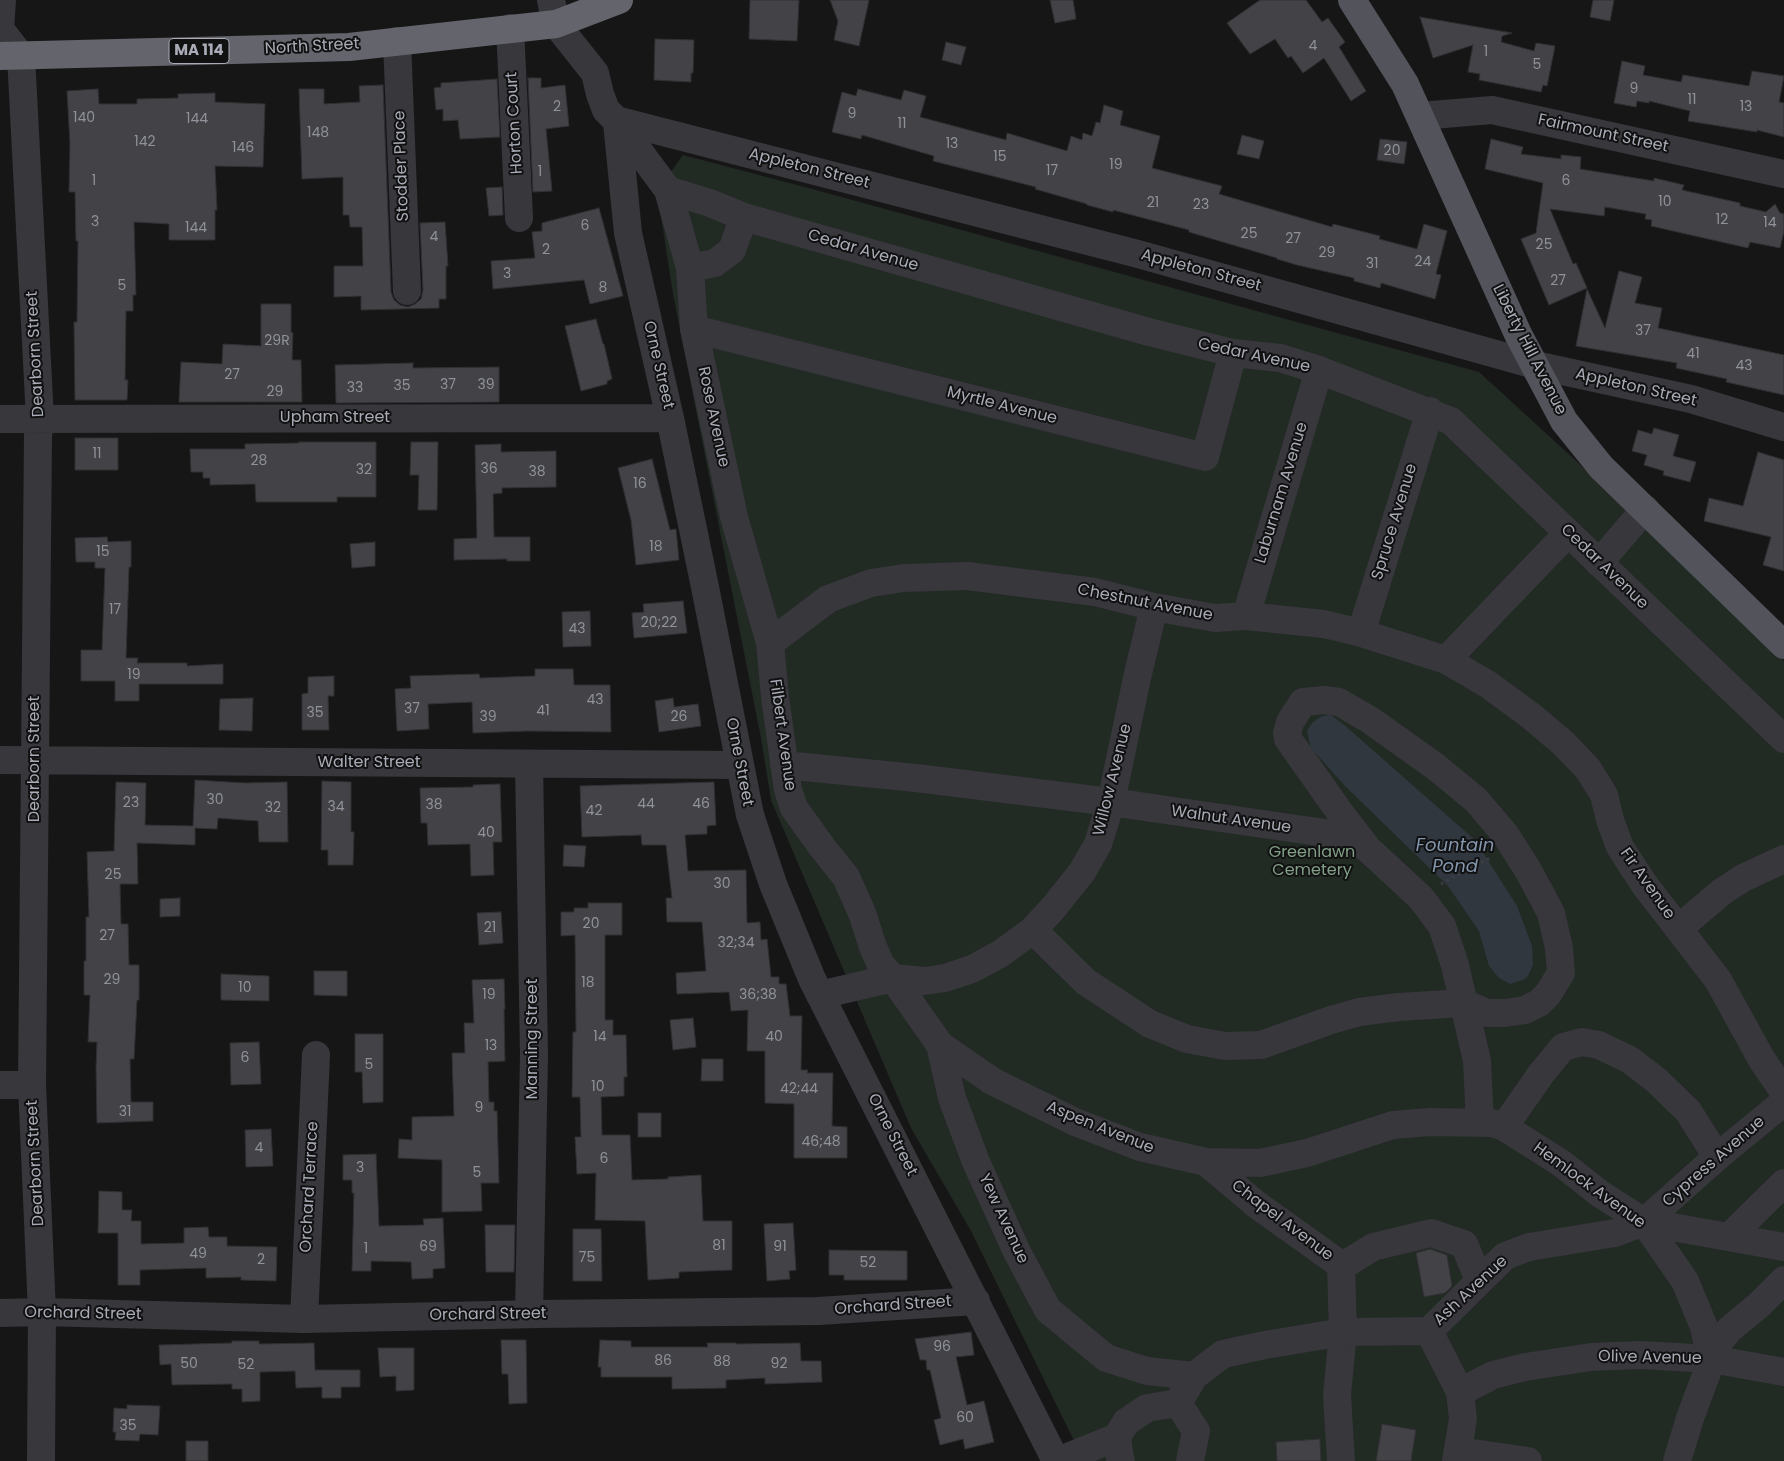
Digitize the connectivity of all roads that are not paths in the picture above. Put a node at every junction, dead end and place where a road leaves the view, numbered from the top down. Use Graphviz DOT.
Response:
graph roads {
  1 [pos="2,0"];
  2 [pos="618,0"];
  3 [pos="1352,0"];
  4 [pos="553,12"];
  5 [pos="510,28"];
  6 [pos="397,41"];
  7 [pos="11,56"];
  8 [pos="1420,116"];
  9 [pos="616,120"];
  10 [pos="1784,174"];
  11 [pos="668,190"];
  12 [pos="744,217"];
  13 [pos="519,218"];
  14 [pos="690,268"];
  15 [pos="407,291"];
  16 [pos="694,329"];
  17 [pos="1234,353"];
  18 [pos="1535,365"];
  19 [pos="1319,370"];
  20 [pos="1430,411"];
  21 [pos="670,418"];
  22 [pos="0,419"];
  23 [pos="40,419"];
  24 [pos="1784,427"];
  25 [pos="1645,509"];
  26 [pos="1568,533"];
  27 [pos="1599,562"];
  28 [pos="1154,607"];
  29 [pos="1246,616"];
  30 [pos="1361,633"];
  31 [pos="1782,639"];
  32 [pos="770,643"];
  33 [pos="1446,660"];
  34 [pos="1784,739"];
  35 [pos="0,760"];
  36 [pos="35,761"];
  37 [pos="529,764"];
  38 [pos="784,764"];
  39 [pos="739,765"];
  40 [pos="1111,802"];
  41 [pos="1368,849"];
  42 [pos="1784,859"];
  43 [pos="1679,928"];
  44 [pos="1033,930"];
  45 [pos="893,978"];
  46 [pos="946,978"];
  47 [pos="820,995"];
  48 [pos="1464,1003"];
  49 [pos="922,1020"];
  50 [pos="940,1045"];
  51 [pos="316,1055"];
  52 [pos="0,1085"];
  53 [pos="32,1085"];
  54 [pos="1784,1092"];
  55 [pos="1784,1102"];
  56 [pos="1492,1125"];
  57 [pos="1717,1158"];
  58 [pos="1206,1162"];
  59 [pos="1784,1183"];
  60 [pos="1644,1222"];
  61 [pos="1729,1237"];
  62 [pos="1784,1246"];
  63 [pos="1340,1267"];
  64 [pos="1479,1280"];
  65 [pos="1784,1280"];
  66 [pos="976,1301"];
  67 [pos="1772,1307"];
  68 [pos="42,1312"];
  69 [pos="0,1313"];
  70 [pos="529,1314"];
  71 [pos="304,1319"];
  72 [pos="1428,1331"];
  73 [pos="1343,1332"];
  74 [pos="1711,1359"];
  75 [pos="1784,1372"];
  76 [pos="1194,1376"];
  77 [pos="1460,1392"];
  78 [pos="1178,1403"];
  79 [pos="1119,1449"];
  80 [pos="1457,1456"];
  81 [pos="41,1461"];
  82 [pos="1057,1461"];
  83 [pos="1190,1461"];
  84 [pos="1341,1461"];
  85 [pos="1528,1461"];
  86 [pos="1676,1461"];
  1 -- 7 [label="street"];
  2 -- 4 [label="highway, North Street / MA 114"];
  3 -- 8 [label="main road, Liberty Hill Avenue"];
  4 -- 5 [label="highway, North Street / MA 114"];
  4 -- 9 [label="street, Orne Street"];
  5 -- 6 [label="highway, North Street / MA 114"];
  5 -- 13 [label="street, Horton Court"];
  6 -- 7 [label="highway, North Street / MA 114"];
  6 -- 15 [label="street, Stodder Place"];
  7 -- 23 [label="street, Dearborn Street"];
  8 -- 10 [label="street, Fairmount Street"];
  8 -- 18 [label="main road, Liberty Hill Avenue"];
  9 -- 11 [label="street"];
  9 -- 18 [label="street, Appleton Street"];
  9 -- 21 [label="street, Orne Street"];
  11 -- 12 [label="street, Cedar Avenue"];
  11 -- 14 [label="street, Rose Avenue"];
  12 -- 14 [label="street"];
  12 -- 17 [label="street, Cedar Avenue"];
  14 -- 16 [label="street, Rose Avenue"];
  16 -- 17 [label="street, Myrtle Avenue"];
  16 -- 32 [label="street, Rose Avenue"];
  17 -- 19 [label="street, Cedar Avenue"];
  18 -- 24 [label="street, Appleton Street"];
  18 -- 25 [label="main road, Liberty Hill Avenue"];
  19 -- 20 [label="street, Cedar Avenue"];
  19 -- 29 [label="street, Laburnam Avenue"];
  20 -- 26 [label="street, Cedar Avenue"];
  20 -- 30 [label="street, Spruce Avenue"];
  21 -- 23 [label="street, Upham Street"];
  21 -- 39 [label="street, Orne Street"];
  22 -- 23 [label="street, Upham Street"];
  23 -- 36 [label="street, Dearborn Street"];
  25 -- 27 [label="street"];
  25 -- 31 [label="main road, Liberty Hill Avenue"];
  26 -- 27 [label="street, Cedar Avenue"];
  26 -- 33 [label="street"];
  27 -- 34 [label="street, Cedar Avenue"];
  28 -- 29 [label="street, Chestnut Avenue"];
  28 -- 32 [label="street, Chestnut Avenue"];
  28 -- 40 [label="street, Willow Avenue"];
  29 -- 30 [label="street, Chestnut Avenue"];
  30 -- 33 [label="street, Chestnut Avenue"];
  32 -- 38 [label="street, Filbert Avenue"];
  33 -- 43 [label="street, Fir Avenue"];
  35 -- 36 [label="street, Walter Street"];
  36 -- 37 [label="street, Walter Street"];
  36 -- 53 [label="street, Dearborn Street"];
  37 -- 39 [label="street, Walter Street"];
  37 -- 70 [label="street, Manning Street"];
  38 -- 40 [label="street, Walnut Avenue"];
  38 -- 45 [label="street, Filbert Avenue"];
  39 -- 47 [label="street, Orne Street"];
  40 -- 41 [label="street, Walnut Avenue"];
  40 -- 44 [label="street, Willow Avenue"];
  41 -- 48 [label="street, Walnut Avenue"];
  41 -- 48 [label="street"];
  42 -- 43 [label="street"];
  43 -- 54 [label="street, Fir Avenue"];
  44 -- 46 [label="street, Willow Avenue"];
  44 -- 48 [label="street"];
  45 -- 46 [label="street, Willow Avenue"];
  45 -- 47 [label="street"];
  45 -- 49 [label="street, Yew Avenue"];
  46 -- 49 [label="street"];
  47 -- 66 [label="street, Orne Street"];
  48 -- 56 [label="street, Walnut Avenue"];
  49 -- 50 [label="street, Yew Avenue"];
  50 -- 58 [label="street, Aspen Avenue"];
  50 -- 76 [label="street, Yew Avenue"];
  51 -- 71 [label="street, Orchard Terrace"];
  52 -- 53 [label="street"];
  53 -- 68 [label="street, Dearborn Street"];
  55 -- 57 [label="street, Cypress Avenue"];
  56 -- 57 [label="street"];
  56 -- 58 [label="street, Aspen Avenue"];
  56 -- 60 [label="street, Hemlock Avenue"];
  57 -- 60 [label="street, Cypress Avenue"];
  58 -- 63 [label="street, Chapel Avenue"];
  59 -- 61 [label="street"];
  60 -- 61 [label="street"];
  60 -- 64 [label="street, Ash Avenue"];
  60 -- 74 [label="street, Hemlock Avenue"];
  61 -- 62 [label="street"];
  63 -- 64 [label="street, Chapel Avenue"];
  63 -- 73 [label="street"];
  64 -- 72 [label="street, Ash Avenue"];
  65 -- 67 [label="street"];
  66 -- 70 [label="street, Orchard Street"];
  66 -- 82 [label="street, Orne Street"];
  67 -- 74 [label="street"];
  68 -- 69 [label="street, Orchard Street"];
  68 -- 71 [label="street, Orchard Street"];
  68 -- 81 [label="street, Dearborn Street"];
  70 -- 71 [label="street, Orchard Street"];
  72 -- 73 [label="street, Ash Avenue"];
  72 -- 77 [label="street"];
  73 -- 76 [label="street, Ash Avenue"];
  73 -- 84 [label="street"];
  74 -- 75 [label="street, Olive Avenue"];
  74 -- 77 [label="street, Olive Avenue"];
  74 -- 86 [label="street"];
  76 -- 78 [label="street, Ash Avenue"];
  77 -- 80 [label="street"];
  78 -- 79 [label="street"];
  78 -- 83 [label="street"];
  79 -- 82 [label="street"];
  80 -- 85 [label="street"];
}
